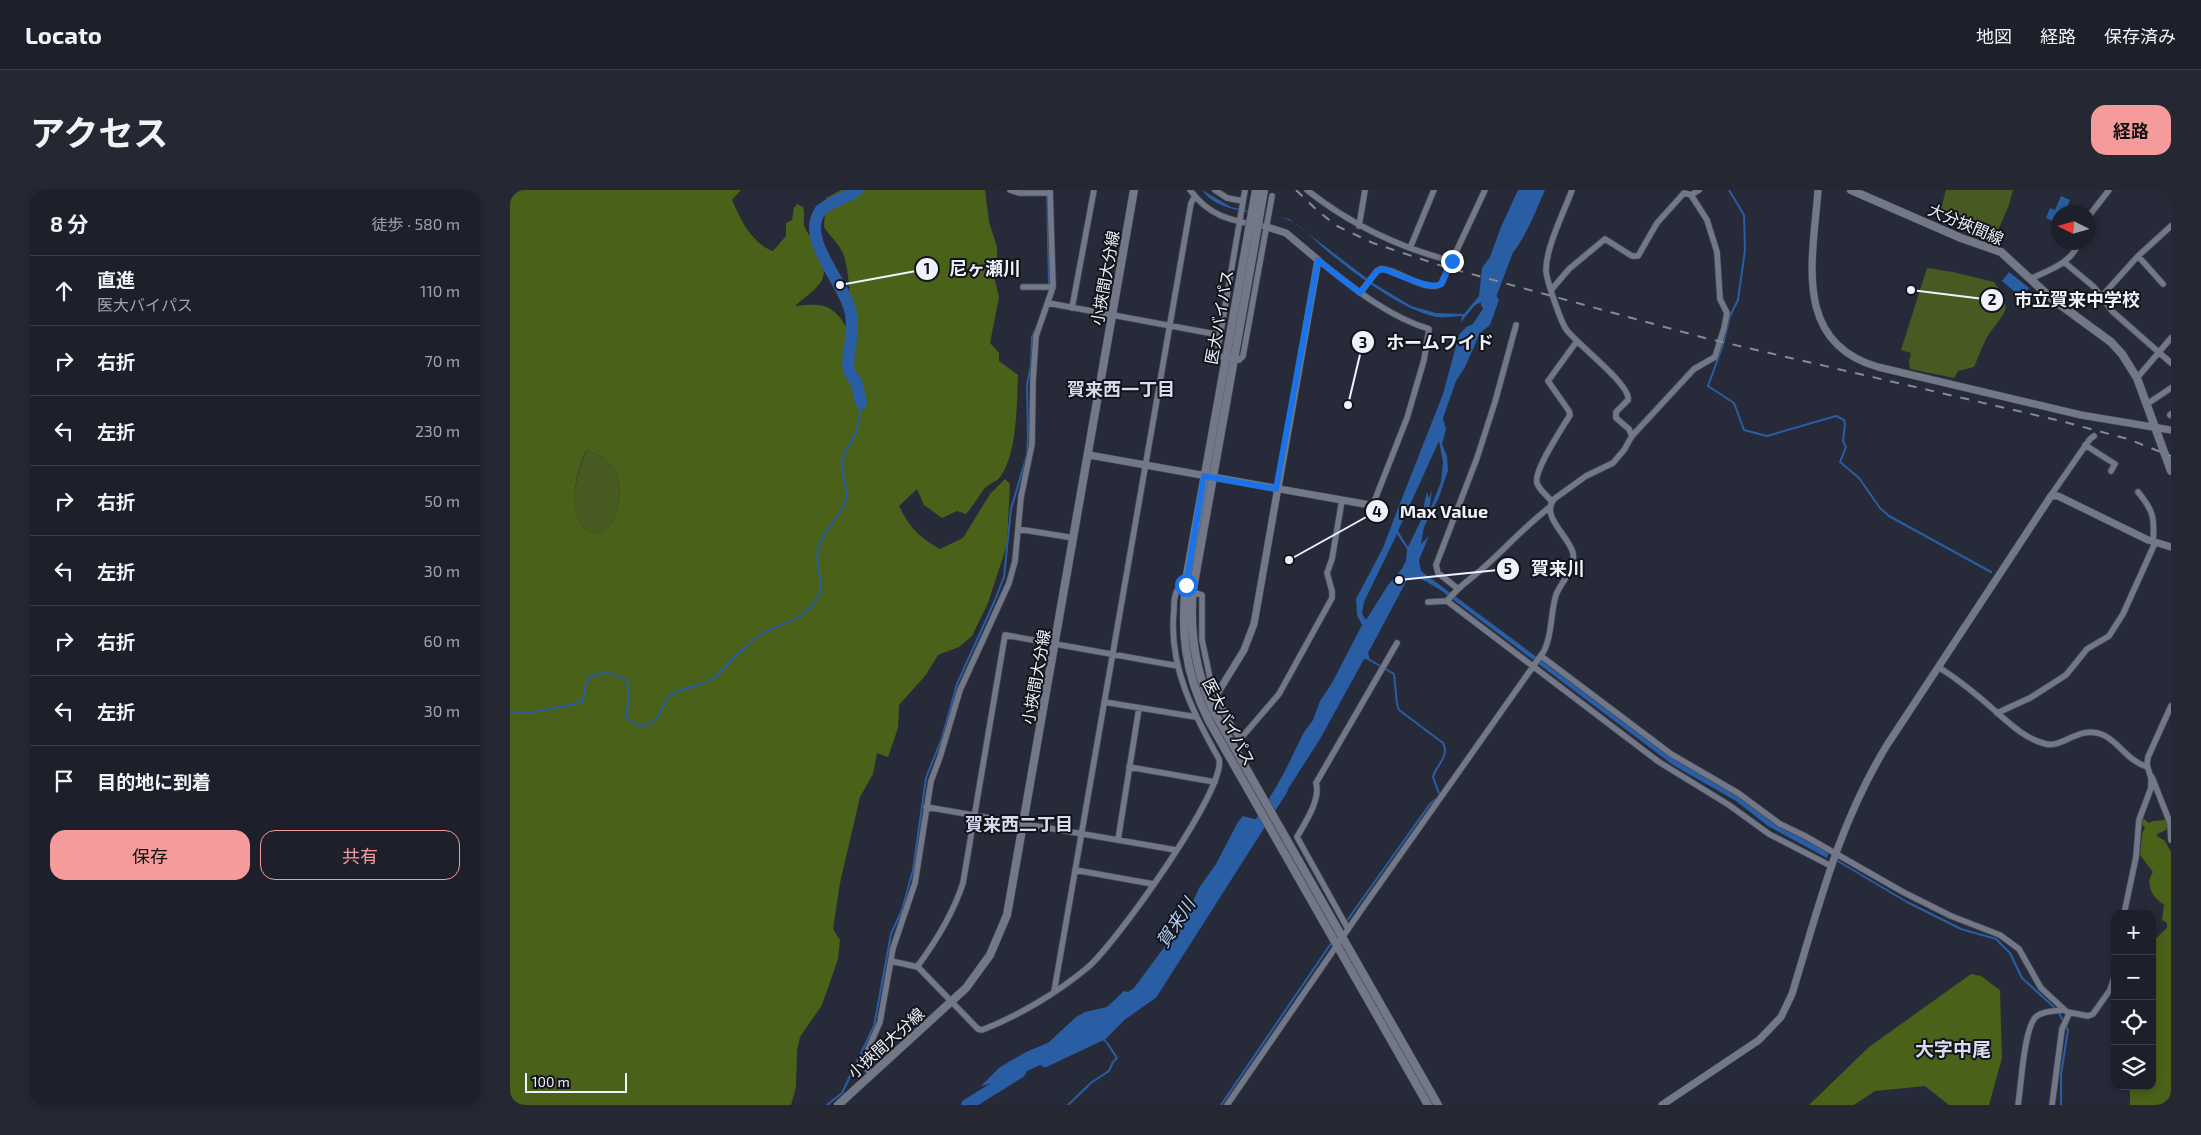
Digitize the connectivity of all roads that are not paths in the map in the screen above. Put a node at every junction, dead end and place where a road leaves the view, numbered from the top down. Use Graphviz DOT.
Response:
graph roads {
  1 [pos="1010,190"];
  2 [pos="1094,190"];
  3 [pos="1134,190"];
  4 [pos="1190,190"];
  5 [pos="1216,190"];
  6 [pos="1245,190"];
  7 [pos="1256,190"];
  8 [pos="1264,190"];
  9 [pos="1307,190"];
  10 [pos="1365,190"];
  11 [pos="1434,190"];
  12 [pos="1485,190"];
  13 [pos="1572,190"];
  14 [pos="1699,190"];
  15 [pos="1818,190"];
  16 [pos="1851,190"];
  17 [pos="2109,190"];
  18 [pos="1050,192"];
  19 [pos="1683,192"];
  20 [pos="1692,195"];
  21 [pos="1195,196"];
  22 [pos="1272,196"];
  23 [pos="1243,201"];
  24 [pos="2096,207"];
  25 [pos="1240,222"];
  26 [pos="1359,226"];
  27 [pos="2170,226"];
  28 [pos="1267,227"];
  29 [pos="1410,248"];
  30 [pos="2076,250"];
  31 [pos="1249,252"];
  32 [pos="2138,256"];
  33 [pos="1318,260"];
  34 [pos="1452,261"];
  35 [pos="2064,262"];
  36 [pos="2030,279"];
  37 [pos="2163,284"];
  38 [pos="1023,287"];
  39 [pos="1053,287"];
  40 [pos="1552,289"];
  41 [pos="1360,293"];
  42 [pos="2102,296"];
  43 [pos="1048,303"];
  44 [pos="1072,308"];
  45 [pos="1113,315"];
  46 [pos="1170,325"];
  47 [pos="1516,325"];
  48 [pos="1220,335"];
  49 [pos="2171,338"];
  50 [pos="1577,340"];
  51 [pos="2159,352"];
  52 [pos="1230,358"];
  53 [pos="2171,363"];
  54 [pos="2137,378"];
  55 [pos="2171,388"];
  56 [pos="2148,404"];
  57 [pos="2156,428"];
  58 [pos="2171,430"];
  59 [pos="1632,436"];
  60 [pos="2094,436"];
  61 [pos="2085,445"];
  62 [pos="1089,455"];
  63 [pos="1144,465"];
  64 [pos="2111,471"];
  65 [pos="2171,471"];
  66 [pos="1209,476"];
  67 [pos="1276,489"];
  68 [pos="2138,492"];
  69 [pos="2049,498"];
  70 [pos="1342,500"];
  71 [pos="1551,504"];
  72 [pos="1370,505"];
  73 [pos="1018,529"];
  74 [pos="1074,538"];
  75 [pos="2154,542"];
  76 [pos="2171,548"];
  77 [pos="1457,588"];
  78 [pos="1189,590"];
  79 [pos="1447,601"];
  80 [pos="1428,602"];
  81 [pos="1397,642"];
  82 [pos="1056,644"];
  83 [pos="1112,654"];
  84 [pos="1541,656"];
  85 [pos="1178,666"];
  86 [pos="1533,667"];
  87 [pos="1938,667"];
  88 [pos="1217,694"];
  89 [pos="1104,702"];
  90 [pos="2171,706"];
  91 [pos="1139,708"];
  92 [pos="1997,712"];
  93 [pos="1196,718"];
  94 [pos="1129,767"];
  95 [pos="2147,767"];
  96 [pos="2150,774"];
  97 [pos="1215,782"];
  98 [pos="926,806"];
  99 [pos="975,815"];
  100 [pos="1024,824"];
  101 [pos="1081,834"];
  102 [pos="1118,840"];
  103 [pos="2171,840"];
  104 [pos="1176,850"];
  105 [pos="1835,854"];
  106 [pos="1831,864"];
  107 [pos="1075,870"];
  108 [pos="1153,884"];
  109 [pos="2125,910"];
  110 [pos="1348,929"];
  111 [pos="1337,934"];
  112 [pos="1337,944"];
  113 [pos="891,961"];
  114 [pos="917,967"];
  115 [pos="2111,987"];
  116 [pos="1054,992"];
  117 [pos="952,1002"];
  118 [pos="2063,1010"];
  119 [pos="2070,1014"];
  120 [pos="871,1074"];
  121 [pos="838,1105"];
  122 [pos="1227,1105"];
  123 [pos="1428,1105"];
  124 [pos="1438,1105"];
  125 [pos="1662,1105"];
  126 [pos="2018,1105"];
  127 [pos="2052,1105"];
  1 -- 18 [label="street"];
  2 -- 44 [label="street"];
  3 -- 45 [label="main road, 小挾間大分線"];
  4 -- 21 [label="street"];
  5 -- 23 [label="street"];
  6 -- 23 [label="street"];
  7 -- 31 [label="main road, 医大バイパス, bridge"];
  8 -- 31 [label="main road, 医大バイパス, bridge"];
  9 -- 26 [label="street"];
  10 -- 26 [label="street"];
  11 -- 29 [label="street"];
  12 -- 34 [label="street"];
  13 -- 40 [label="street"];
  14 -- 20 [label="street"];
  15 -- 57 [label="street"];
  16 -- 36 [label="main road, 大分挾間線"];
  17 -- 24 [label="street"];
  18 -- 39 [label="street"];
  19 -- 20 [label="street"];
  19 -- 40 [label="street"];
  20 -- 59 [label="street"];
  21 -- 25 [label="street"];
  21 -- 46 [label="street"];
  22 -- 28 [label="street"];
  23 -- 25 [label="street"];
  25 -- 28 [label="street"];
  25 -- 48 [label="street"];
  26 -- 29 [label="street"];
  27 -- 32 [label="street"];
  28 -- 33 [label="street"];
  28 -- 52 [label="street"];
  29 -- 34 [label="street"];
  30 -- 35 [label="street"];
  31 -- 52 [label="main road, 医大バイパス"];
  32 -- 37 [label="street"];
  32 -- 42 [label="street"];
  33 -- 41 [label="street"];
  33 -- 67 [label="street"];
  34 -- 41 [label="street"];
  35 -- 36 [label="street"];
  35 -- 42 [label="street"];
  36 -- 54 [label="main road, 大分挾間線"];
  38 -- 39 [label="street"];
  39 -- 43 [label="street"];
  40 -- 50 [label="street"];
  41 -- 72 [label="street"];
  42 -- 51 [label="street"];
  43 -- 44 [label="street"];
  43 -- 73 [label="street"];
  44 -- 45 [label="street"];
  45 -- 46 [label="street"];
  45 -- 62 [label="main road, 小挾間大分線"];
  46 -- 48 [label="street"];
  46 -- 63 [label="street"];
  47 -- 77 [label="street"];
  48 -- 52 [label="street"];
  49 -- 51 [label="street"];
  50 -- 59 [label="street"];
  50 -- 71 [label="street"];
  51 -- 53 [label="street"];
  51 -- 54 [label="street"];
  52 -- 66 [label="main road, 医大バイパス"];
  54 -- 56 [label="main road, 大分挾間線"];
  55 -- 56 [label="street"];
  56 -- 57 [label="main road, 大分挾間線"];
  57 -- 58 [label="street"];
  57 -- 65 [label="main road, 大分挾間線"];
  59 -- 71 [label="street"];
  60 -- 61 [label="street"];
  61 -- 64 [label="street"];
  61 -- 69 [label="street"];
  62 -- 63 [label="street"];
  62 -- 74 [label="main road, 小挾間大分線"];
  63 -- 66 [label="street"];
  63 -- 83 [label="street"];
  66 -- 67 [label="street"];
  66 -- 78 [label="main road, 医大バイパス"];
  67 -- 70 [label="street"];
  67 -- 88 [label="street"];
  68 -- 75 [label="street"];
  69 -- 75 [label="street"];
  69 -- 87 [label="street"];
  70 -- 72 [label="street"];
  70 -- 88 [label="street"];
  71 -- 77 [label="street"];
  71 -- 84 [label="street"];
  73 -- 74 [label="street"];
  73 -- 98 [label="street"];
  74 -- 82 [label="main road, 小挾間大分線"];
  75 -- 76 [label="street"];
  75 -- 92 [label="street"];
  77 -- 79 [label="street"];
  78 -- 85 [label="street"];
  78 -- 88 [label="street"];
  78 -- 111 [label="main road, 医大バイパス"];
  78 -- 111 [label="main road, 医大バイパス"];
  79 -- 80 [label="street"];
  79 -- 86 [label="street"];
  81 -- 110 [label="street"];
  82 -- 83 [label="street"];
  82 -- 99 [label="street"];
  82 -- 100 [label="main road, 小挾間大分線"];
  83 -- 85 [label="street"];
  83 -- 89 [label="street"];
  84 -- 86 [label="street"];
  84 -- 105 [label="street"];
  85 -- 93 [label="street"];
  86 -- 106 [label="street"];
  86 -- 110 [label="street"];
  87 -- 92 [label="street"];
  87 -- 105 [label="street"];
  89 -- 91 [label="street"];
  89 -- 101 [label="street"];
  90 -- 95 [label="street"];
  91 -- 93 [label="street"];
  91 -- 94 [label="street"];
  92 -- 95 [label="street"];
  93 -- 97 [label="street"];
  94 -- 97 [label="street"];
  94 -- 102 [label="street"];
  95 -- 96 [label="street"];
  96 -- 103 [label="street"];
  96 -- 109 [label="street"];
  97 -- 104 [label="street"];
  98 -- 99 [label="street"];
  98 -- 113 [label="street"];
  99 -- 100 [label="street"];
  99 -- 114 [label="street"];
  100 -- 101 [label="street"];
  100 -- 117 [label="main road, 小挾間大分線"];
  101 -- 102 [label="street"];
  101 -- 107 [label="street"];
  102 -- 104 [label="street"];
  104 -- 108 [label="street"];
  105 -- 106 [label="street"];
  105 -- 118 [label="street"];
  106 -- 125 [label="street"];
  107 -- 108 [label="street"];
  107 -- 116 [label="street"];
  108 -- 116 [label="street"];
  110 -- 111 [label="street"];
  111 -- 112 [label="main road, 医大バイパス"];
  111 -- 124 [label="main road, 医大バイパス"];
  112 -- 122 [label="street"];
  112 -- 123 [label="main road, 医大バイパス"];
  113 -- 114 [label="street"];
  113 -- 120 [label="street"];
  114 -- 117 [label="street"];
  115 -- 119 [label="street"];
  116 -- 117 [label="street"];
  117 -- 120 [label="main road, 小挾間大分線"];
  118 -- 119 [label="street"];
  118 -- 126 [label="street"];
  119 -- 127 [label="street"];
  120 -- 121 [label="main road, 小挾間大分線"];
}
